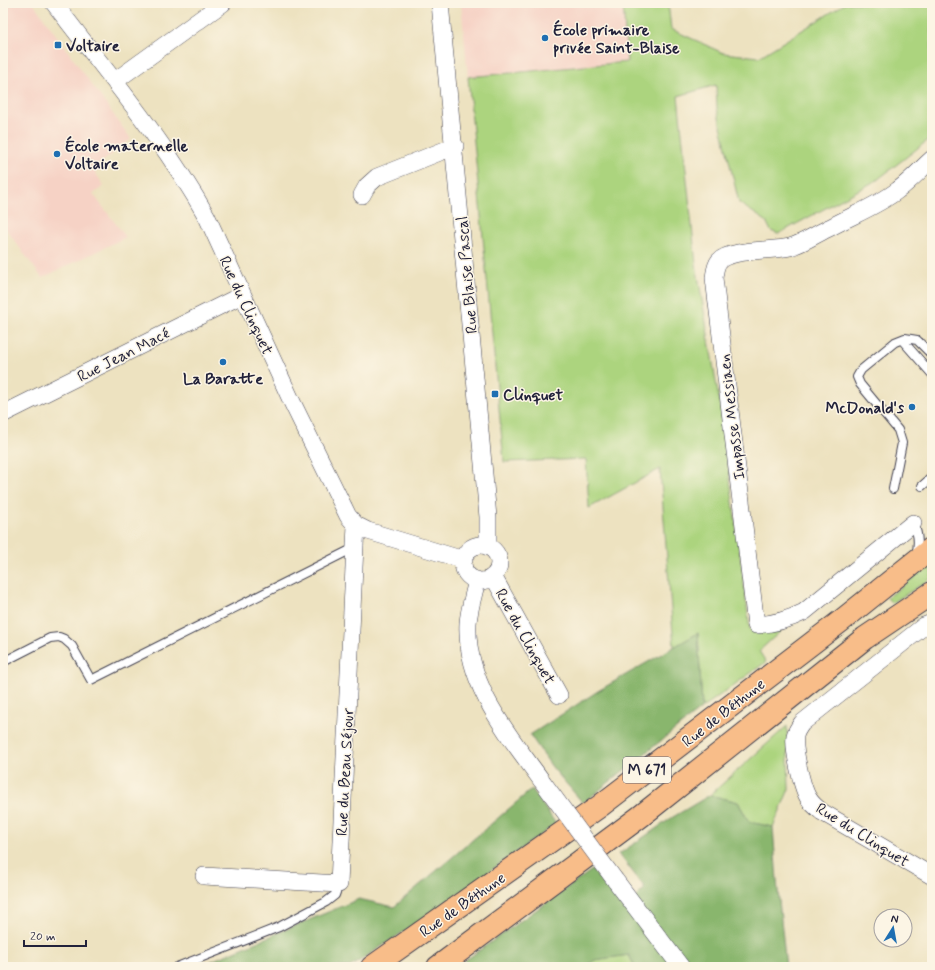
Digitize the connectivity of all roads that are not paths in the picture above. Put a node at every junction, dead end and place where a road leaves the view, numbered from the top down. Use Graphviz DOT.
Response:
graph roads {
  1 [pos="54,3"];
  2 [pos="223,3"];
  3 [pos="440,3"];
  4 [pos="115,81"];
  5 [pos="454,146"];
  6 [pos="932,159"];
  7 [pos="362,195"];
  8 [pos="242,295"];
  9 [pos="902,340"];
  10 [pos="932,355"];
  11 [pos="932,374"];
  12 [pos="3,414"];
  13 [pos="932,477"];
  14 [pos="922,486"];
  15 [pos="893,489"];
  16 [pos="913,523"];
  17 [pos="356,525"];
  18 [pos="488,547"];
  19 [pos="355,548"];
  20 [pos="932,548"];
  21 [pos="464,560"];
  22 [pos="914,563"];
  23 [pos="485,578"];
  24 [pos="932,593"];
  25 [pos="932,607"];
  26 [pos="932,622"];
  27 [pos="865,638"];
  28 [pos="3,662"];
  29 [pos="559,696"];
  30 [pos="204,876"];
  31 [pos="932,876"];
  32 [pos="339,884"];
  33 [pos="177,967"];
  34 [pos="372,967"];
  35 [pos="438,967"];
  36 [pos="681,967"];
  1 -- 4 [label="street, Rue du Clinquet"];
  2 -- 4 [label="street"];
  3 -- 5 [label="street, Rue Blaise Pascal"];
  4 -- 8 [label="street, Rue du Clinquet"];
  5 -- 7 [label="street"];
  5 -- 18 [label="street, Rue Blaise Pascal"];
  6 -- 16 [label="street, Impasse Messiaen"];
  8 -- 12 [label="street, Rue Jean Macé"];
  8 -- 17 [label="street, Rue du Clinquet"];
  9 -- 10 [label="lane"];
  9 -- 11 [label="lane"];
  9 -- 15 [label="lane"];
  13 -- 14 [label="lane"];
  16 -- 22 [label="lane"];
  17 -- 19 [label="street, Rue du Beau Séjour"];
  17 -- 21 [label="street"];
  18 -- 21 [label="street"];
  18 -- 23 [label="street"];
  19 -- 28 [label="lane"];
  19 -- 32 [label="street, Rue du Beau Séjour"];
  20 -- 22 [label="main road, Rue de Béthune / M 671"];
  21 -- 23 [label="street"];
  22 -- 34 [label="main road, Rue de Béthune / M 671"];
  23 -- 29 [label="street, Rue du Clinquet"];
  23 -- 36 [label="street, bridge"];
  24 -- 27 [label="main road, Rue de Béthune / M 671"];
  25 -- 27 [label="main road, Rue de Béthune / M 671"];
  26 -- 31 [label="street, Rue du Clinquet"];
  27 -- 35 [label="main road, Rue de Béthune / M 671"];
  30 -- 32 [label="street"];
  32 -- 33 [label="lane"];
}
